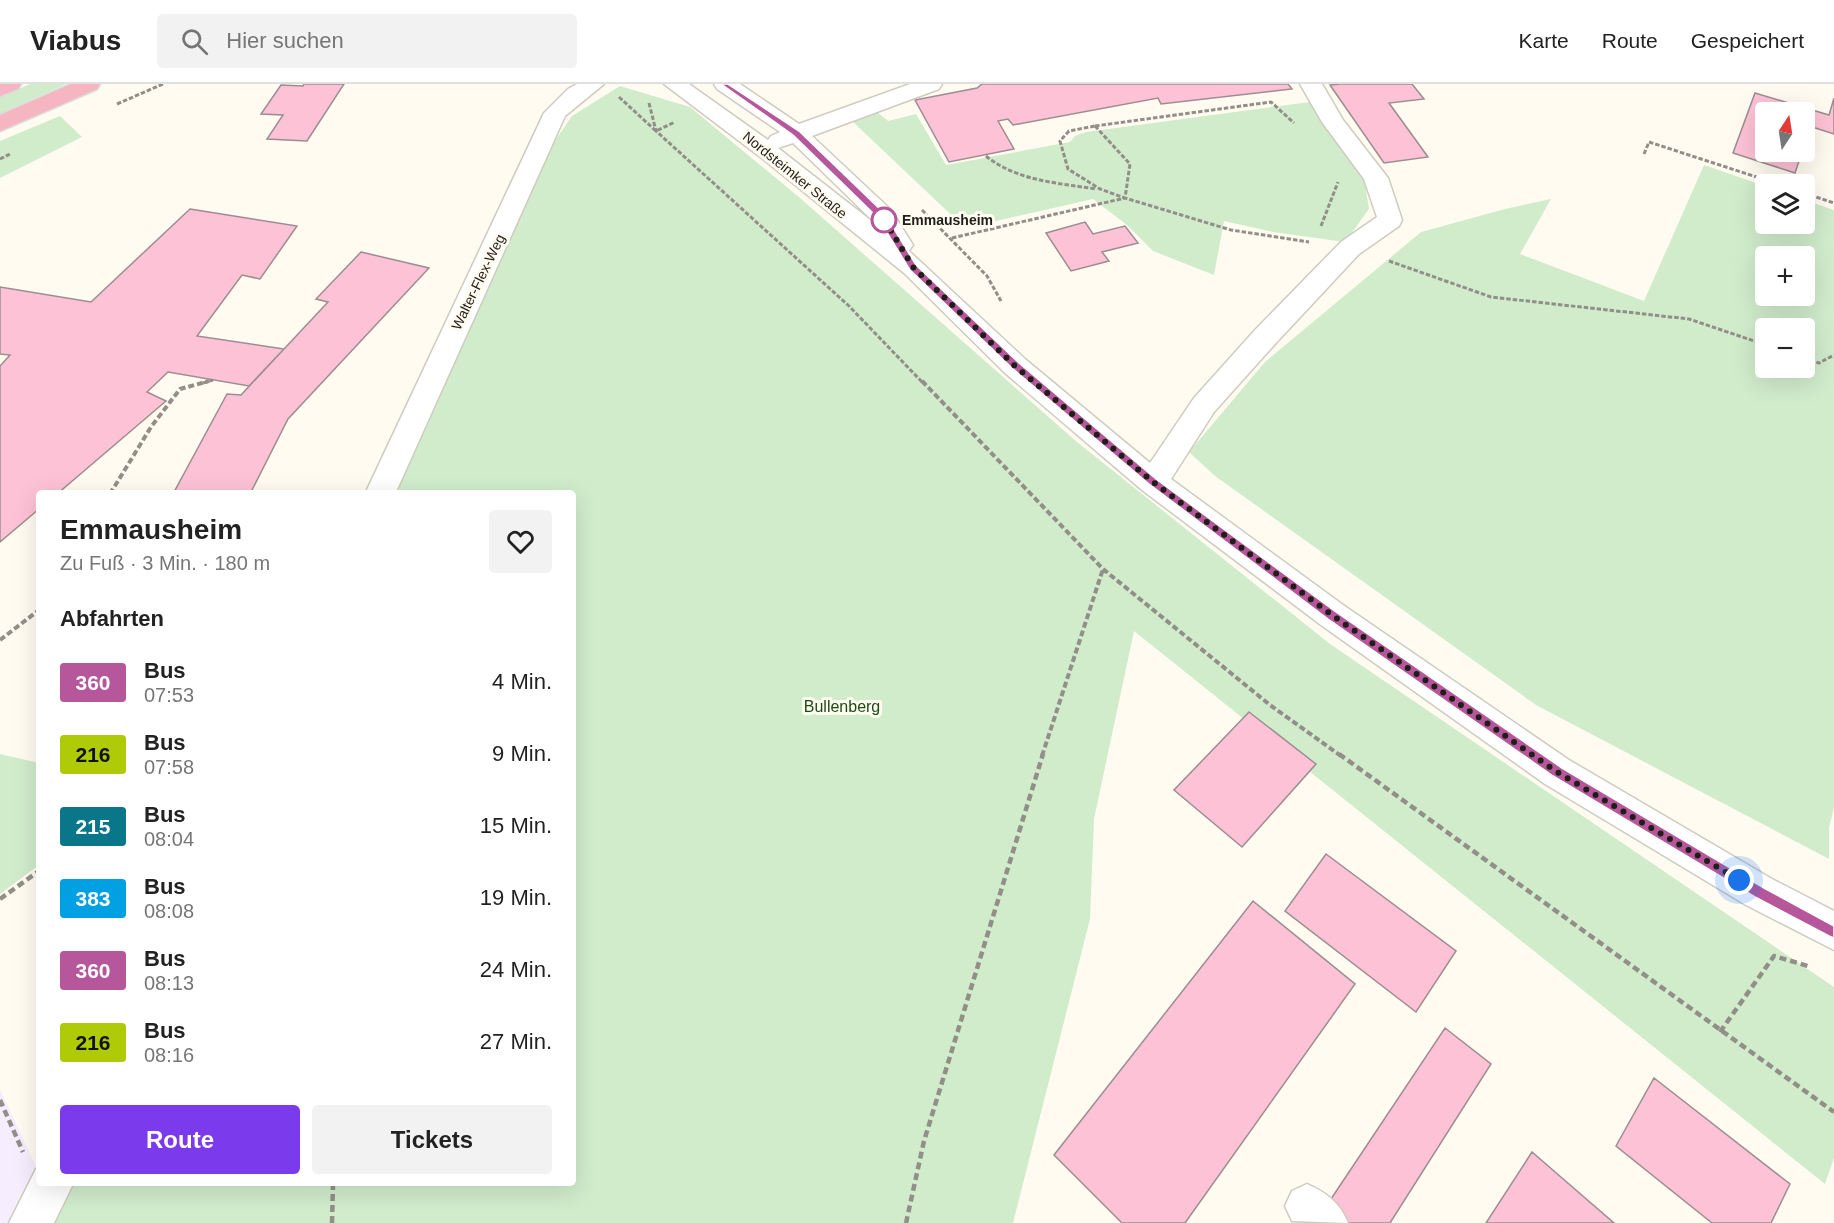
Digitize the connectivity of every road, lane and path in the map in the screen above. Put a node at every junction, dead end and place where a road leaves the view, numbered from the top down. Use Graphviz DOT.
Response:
graph roads {
  1 [pos="10,84"];
  2 [pos="89,84"];
  3 [pos="675,84"];
  4 [pos="725,84"];
  5 [pos="931,84"];
  6 [pos="1311,84"];
  7 [pos="0,88"];
  8 [pos="603,88"];
  9 [pos="647,98"];
  10 [pos="0,124"];
  11 [pos="1095,126"];
  12 [pos="1297,126"];
  13 [pos="656,131"];
  14 [pos="796,133"];
  15 [pos="764,148"];
  16 [pos="1644,154"];
  17 [pos="986,156"];
  18 [pos="1340,175"];
  19 [pos="1755,177"];
  20 [pos="1100,189"];
  21 [pos="1815,197"];
  22 [pos="1834,203"];
  23 [pos="920,208"];
  24 [pos="1317,235"];
  25 [pos="913,267"];
  26 [pos="1002,303"];
  27 [pos="1834,355"];
  28 [pos="1815,362"];
  29 [pos="213,380"];
  30 [pos="1153,482"];
  31 [pos="112,490"];
  32 [pos="382,490"];
  33 [pos="1104,569"];
  34 [pos="36,612"];
  35 [pos="0,639"];
  36 [pos="36,873"];
  37 [pos="0,899"];
  38 [pos="1834,931"];
  39 [pos="1814,967"];
  40 [pos="1720,1032"];
  41 [pos="1834,1112"];
  42 [pos="50,1186"];
  43 [pos="333,1186"];
  44 [pos="31,1223"];
  45 [pos="332,1223"];
  46 [pos="906,1223"];
  1 -- 7 [label="main road"];
  2 -- 10 [label="main road"];
  3 -- 15 [label="street, Nordsteimker Straße"];
  4 -- 14 [label="street, Nordsteimker Straße"];
  5 -- 14 [label="street"];
  6 -- 30 [label="street"];
  8 -- 13 [label="path"];
  8 -- 32 [label="street, Walter-Flex-Weg"];
  9 -- 13 [label="path"];
  11 -- 12 [label="path"];
  11 -- 20 [label="path"];
  11 -- 20 [label="path"];
  13 -- 33 [label="path"];
  14 -- 15 [label="street"];
  14 -- 25 [label="street, Nordsteimker Straße"];
  15 -- 25 [label="street, Nordsteimker Straße"];
  16 -- 19 [label="path"];
  17 -- 20 [label="path"];
  18 -- 24 [label="path"];
  21 -- 22 [label="path"];
  23 -- 26 [label="path"];
  25 -- 30 [label="street, Nordsteimker Straße"];
  27 -- 28 [label="path"];
  29 -- 31 [label="path"];
  30 -- 38 [label="street, Nordsteimker Straße"];
  33 -- 40 [label="path"];
  33 -- 46 [label="path"];
  34 -- 35 [label="path"];
  36 -- 37 [label="path"];
  39 -- 40 [label="path"];
  40 -- 41 [label="path"];
  42 -- 44 [label="street"];
  43 -- 45 [label="path"];
}
